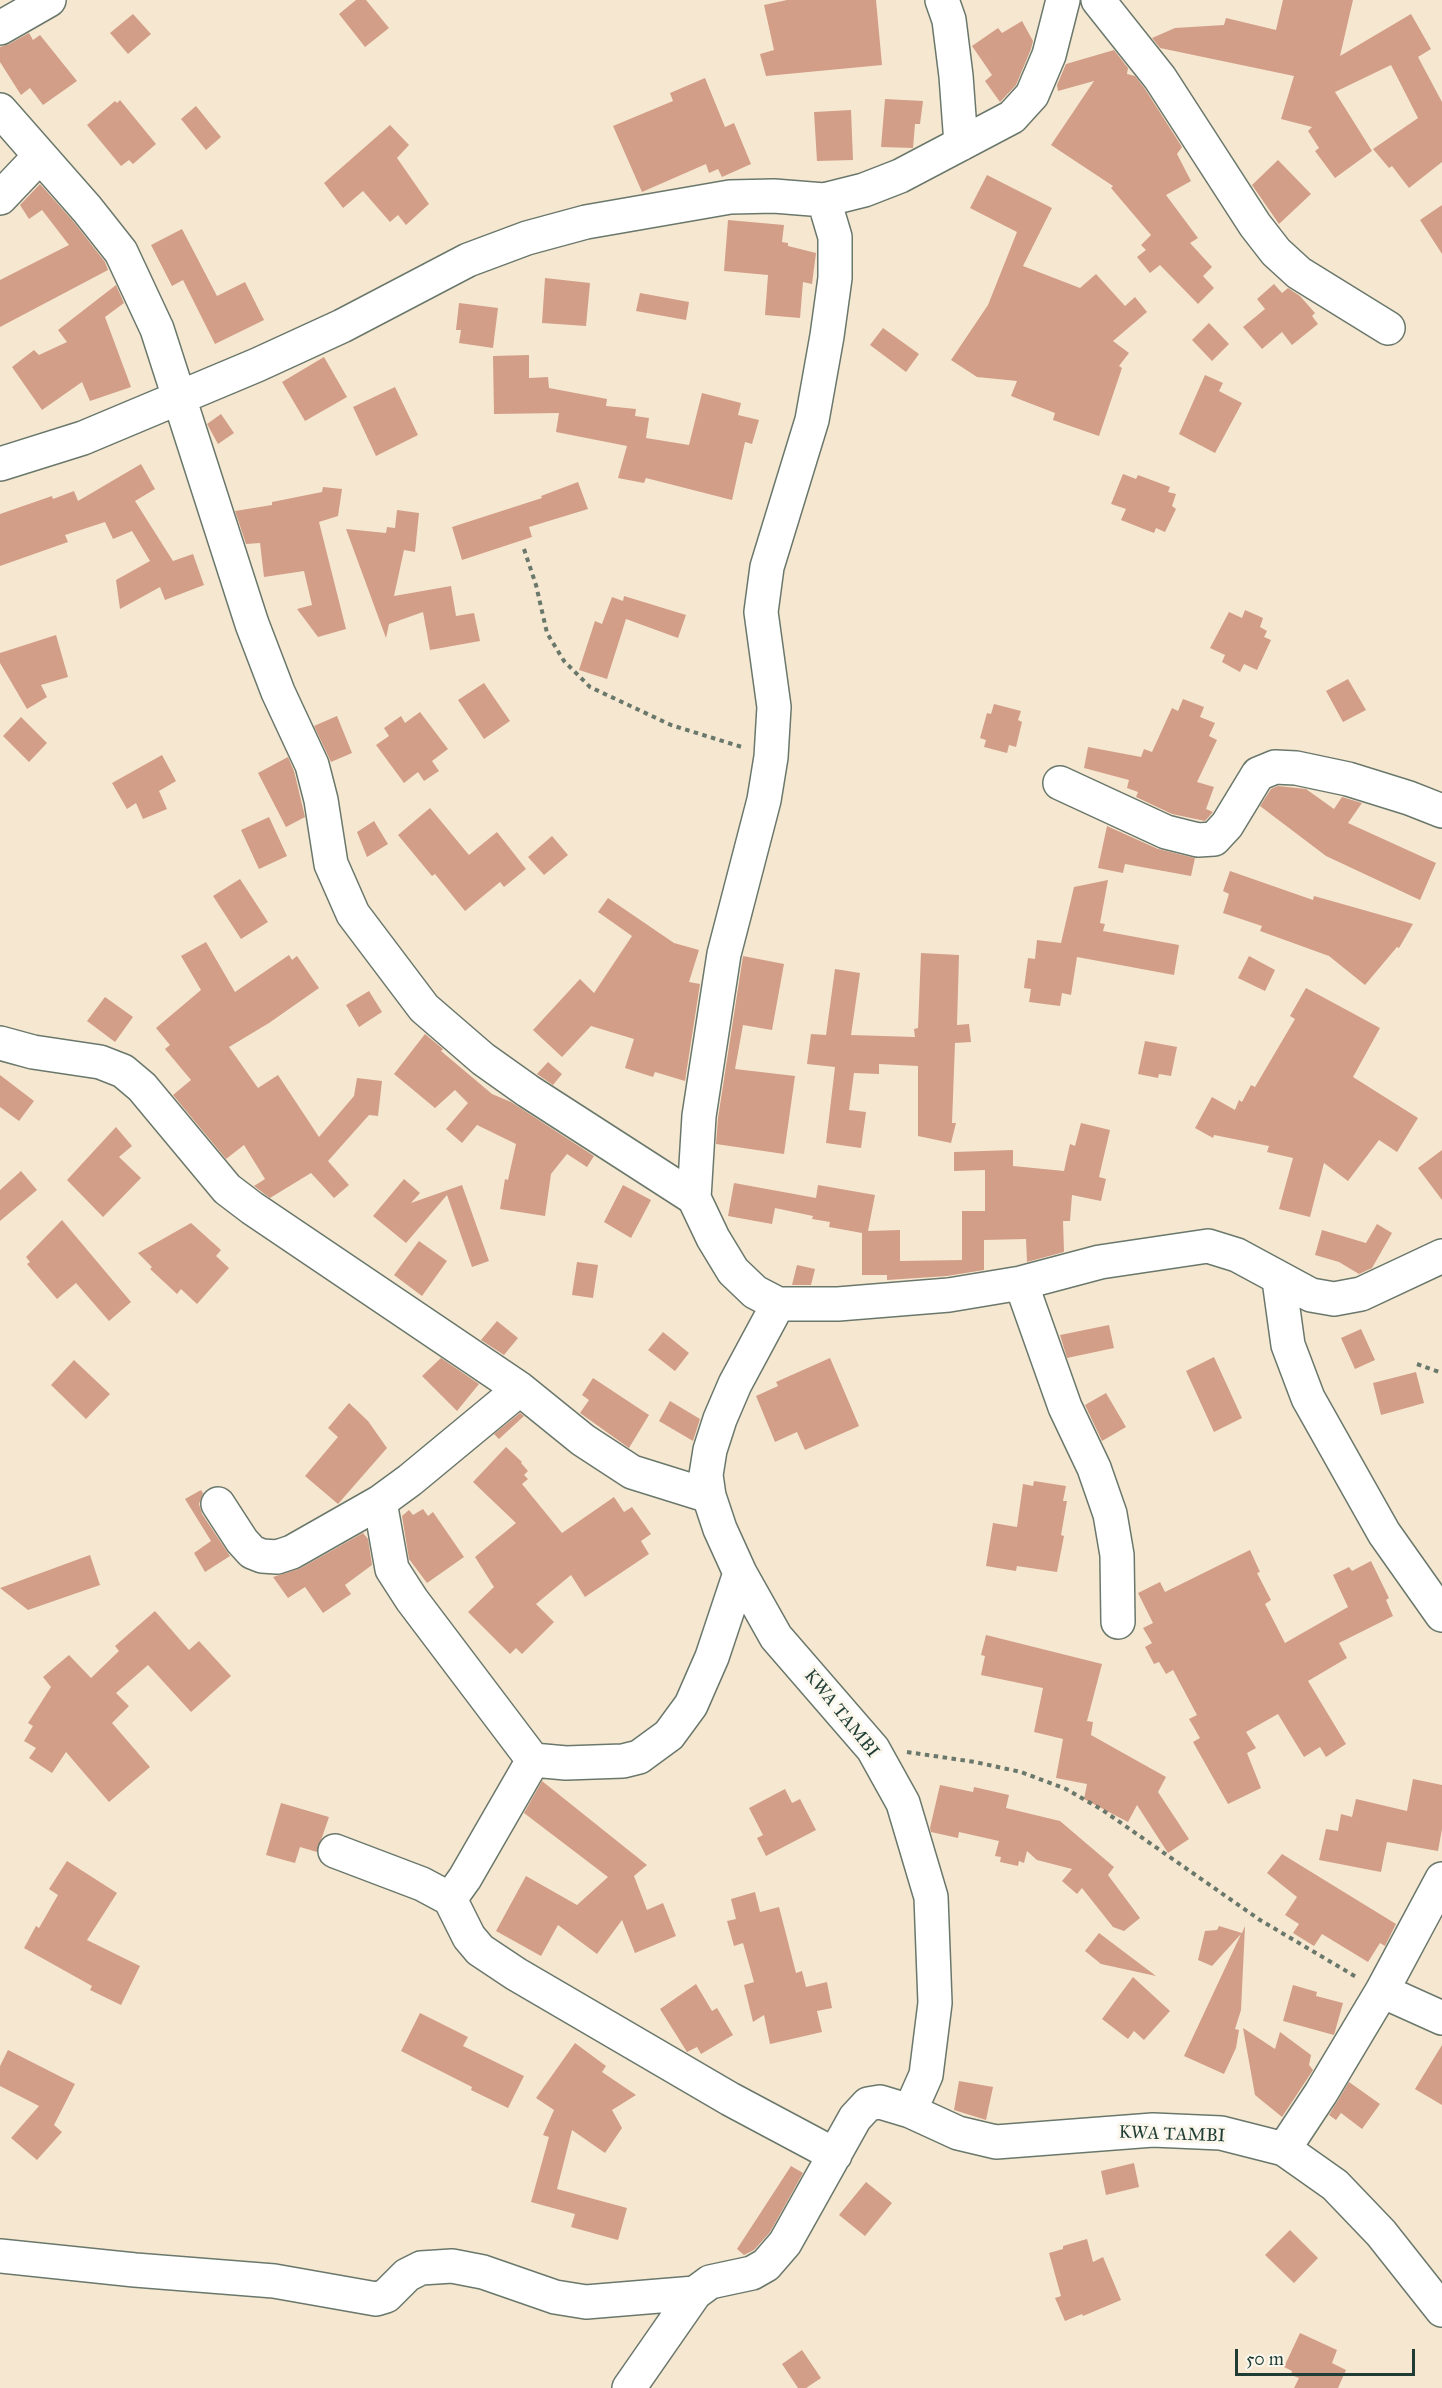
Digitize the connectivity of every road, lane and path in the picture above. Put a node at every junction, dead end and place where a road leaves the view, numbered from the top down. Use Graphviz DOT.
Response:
graph roads {
  1 [pos="49,0"];
  2 [pos="942,0"];
  3 [pos="1063,0"];
  4 [pos="1098,0"];
  5 [pos="0,28"];
  6 [pos="0,110"];
  7 [pos="961,144"];
  8 [pos="40,156"];
  9 [pos="0,198"];
  10 [pos="824,200"];
  11 [pos="1388,328"];
  12 [pos="180,396"];
  13 [pos="0,464"];
  14 [pos="524,549"];
  15 [pos="771,757"];
  16 [pos="1060,783"];
  17 [pos="1442,811"];
  18 [pos="0,1043"];
  19 [pos="694,1198"];
  20 [pos="1442,1256"];
  21 [pos="1279,1280"];
  22 [pos="1021,1283"];
  23 [pos="778,1304"];
  24 [pos="1417,1364"];
  25 [pos="1442,1373"];
  26 [pos="520,1389"];
  27 [pos="709,1496"];
  28 [pos="380,1503"];
  29 [pos="218,1504"];
  30 [pos="740,1573"];
  31 [pos="1442,1615"];
  32 [pos="1118,1622"];
  33 [pos="873,1749"];
  34 [pos="533,1760"];
  35 [pos="335,1851"];
  36 [pos="1442,1879"];
  37 [pos="450,1899"];
  38 [pos="1382,1991"];
  39 [pos="1442,2018"];
  40 [pos="910,2111"];
  41 [pos="1284,2149"];
  42 [pos="834,2155"];
  43 [pos="0,2256"];
  44 [pos="694,2293"];
  45 [pos="1442,2310"];
  46 [pos="629,2388"];
  1 -- 5 [label="street"];
  2 -- 7 [label="street"];
  3 -- 7 [label="street"];
  4 -- 11 [label="street"];
  6 -- 8 [label="street"];
  7 -- 10 [label="street"];
  8 -- 9 [label="street"];
  8 -- 12 [label="street"];
  10 -- 12 [label="street"];
  10 -- 15 [label="street"];
  12 -- 13 [label="street"];
  12 -- 19 [label="street"];
  14 -- 15 [label="path"];
  15 -- 19 [label="street"];
  16 -- 17 [label="street"];
  18 -- 26 [label="street"];
  19 -- 23 [label="street"];
  20 -- 21 [label="street"];
  21 -- 22 [label="street"];
  21 -- 31 [label="street"];
  22 -- 23 [label="street"];
  22 -- 32 [label="street"];
  23 -- 27 [label="street, KWA TAMBI"];
  24 -- 25 [label="path"];
  26 -- 27 [label="street"];
  26 -- 28 [label="street"];
  27 -- 30 [label="street, KWA TAMBI"];
  28 -- 29 [label="street"];
  28 -- 34 [label="street"];
  30 -- 33 [label="street, KWA TAMBI"];
  30 -- 34 [label="street"];
  33 -- 38 [label="path"];
  33 -- 40 [label="street, KWA TAMBI"];
  34 -- 37 [label="street"];
  35 -- 37 [label="street"];
  36 -- 38 [label="street"];
  37 -- 42 [label="street"];
  38 -- 39 [label="street"];
  38 -- 41 [label="street"];
  40 -- 41 [label="street, KWA TAMBI"];
  40 -- 42 [label="street, KWA TAMBI"];
  41 -- 45 [label="street, KWA TAMBI"];
  42 -- 44 [label="street, KWA TAMBI"];
  43 -- 44 [label="street"];
  44 -- 46 [label="street, KWA TAMBI"];
}
